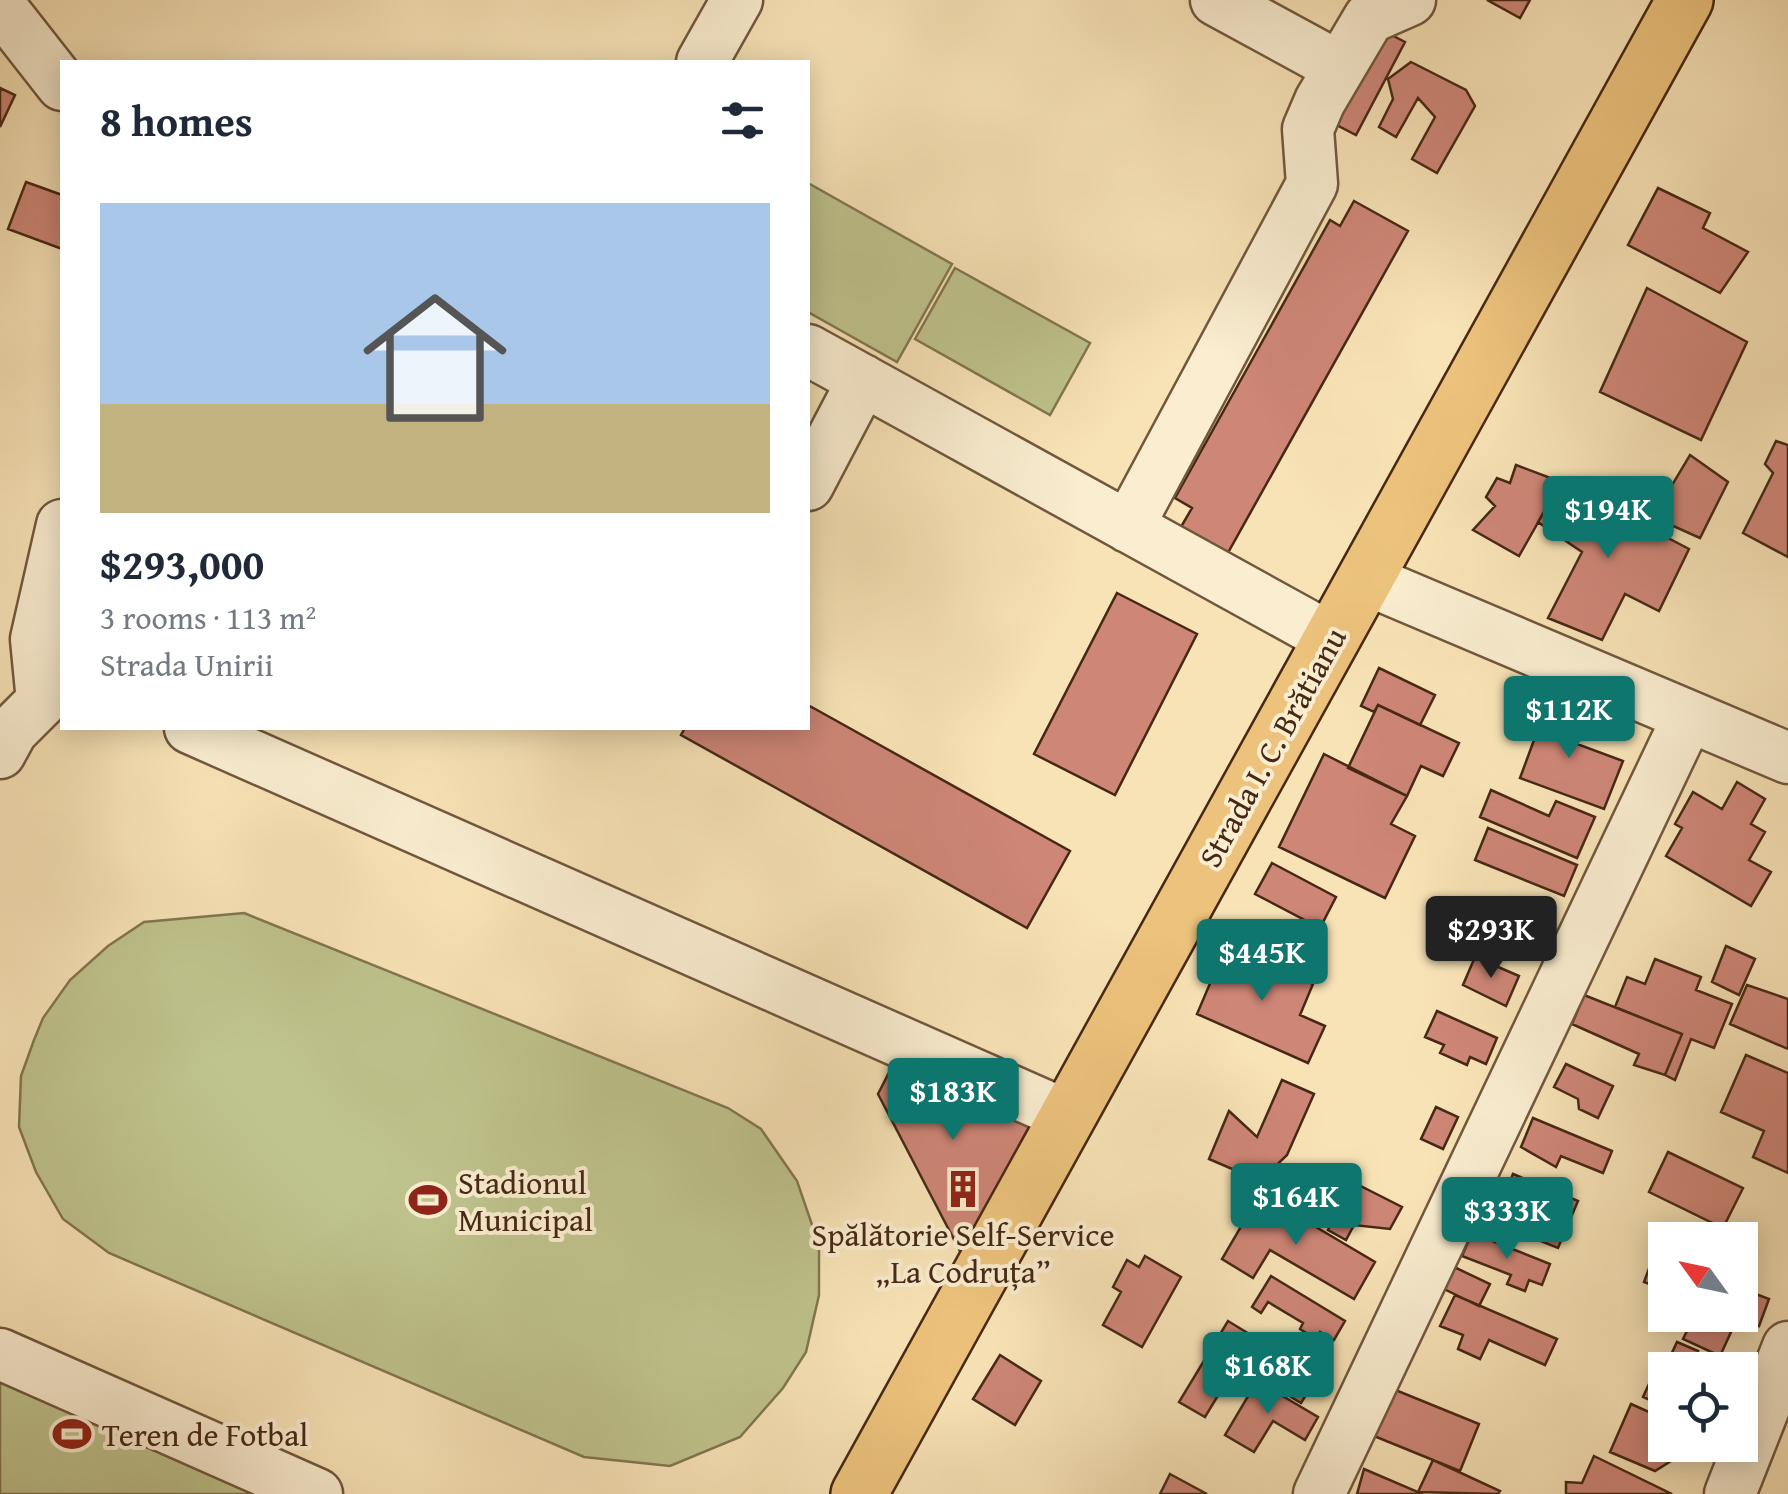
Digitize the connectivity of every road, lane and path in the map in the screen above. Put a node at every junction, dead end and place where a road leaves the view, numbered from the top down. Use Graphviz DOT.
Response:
graph roads {
  1 [pos="2,0"];
  2 [pos="737,0"];
  3 [pos="1216,0"];
  4 [pos="1410,0"];
  5 [pos="1685,0"];
  6 [pos="703,60"];
  7 [pos="1339,68"];
  8 [pos="60,83"];
  9 [pos="810,351"];
  10 [pos="863,380"];
  11 [pos="810,481"];
  12 [pos="1128,527"];
  13 [pos="60,534"];
  14 [pos="1364,579"];
  15 [pos="1332,639"];
  16 [pos="52,700"];
  17 [pos="1688,717"];
  18 [pos="195,730"];
  19 [pos="0,753"];
  20 [pos="1788,758"];
  21 [pos="1068,1116"];
  22 [pos="1788,1347"];
  23 [pos="0,1354"];
  24 [pos="317,1494"];
  25 [pos="859,1494"];
  26 [pos="1320,1494"];
  27 [pos="1730,1494"];
  1 -- 8 [label="street"];
  2 -- 6 [label="street"];
  3 -- 7 [label="street"];
  4 -- 7 [label="street"];
  5 -- 14 [label="main road, Strada I. C. Brătianu"];
  7 -- 12 [label="street"];
  9 -- 10 [label="street"];
  10 -- 11 [label="street"];
  10 -- 12 [label="street"];
  12 -- 15 [label="street"];
  13 -- 16 [label="street"];
  14 -- 15 [label="main road, Strada I. C. Brătianu"];
  14 -- 17 [label="street"];
  15 -- 21 [label="main road, Strada I. C. Brătianu"];
  16 -- 19 [label="street"];
  17 -- 20 [label="street"];
  17 -- 26 [label="street"];
  18 -- 21 [label="street"];
  21 -- 25 [label="main road, Strada I. C. Brătianu"];
  22 -- 27 [label="street"];
  23 -- 24 [label="street"];
}
